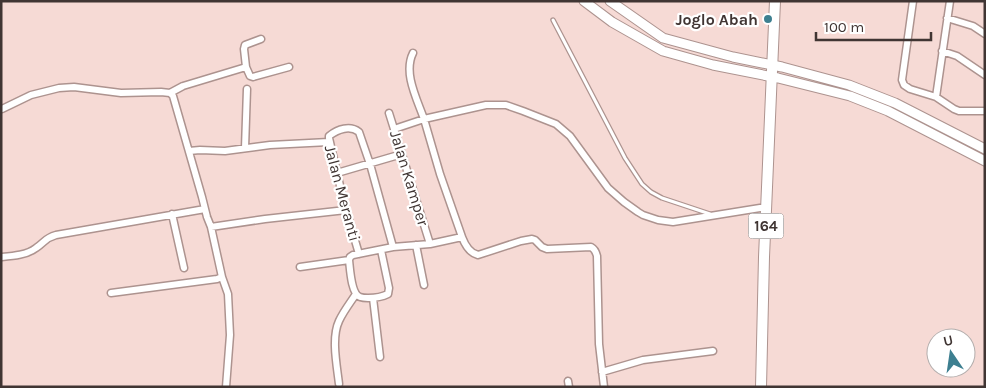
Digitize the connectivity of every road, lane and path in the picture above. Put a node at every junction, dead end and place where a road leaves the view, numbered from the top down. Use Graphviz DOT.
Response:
graph roads {
  1 [pos="584,1"];
  2 [pos="610,1"];
  3 [pos="775,1"];
  4 [pos="913,1"];
  5 [pos="950,1"];
  6 [pos="947,18"];
  7 [pos="553,20"];
  8 [pos="985,34"];
  9 [pos="261,38"];
  10 [pos="942,51"];
  11 [pos="413,53"];
  12 [pos="772,65"];
  13 [pos="246,67"];
  14 [pos="289,67"];
  15 [pos="985,75"];
  16 [pos="771,77"];
  17 [pos="246,89"];
  18 [pos="170,93"];
  19 [pos="936,97"];
  20 [pos="2,109"];
  21 [pos="985,111"];
  22 [pos="389,113"];
  23 [pos="424,118"];
  24 [pos="394,129"];
  25 [pos="329,142"];
  26 [pos="245,148"];
  27 [pos="985,150"];
  28 [pos="189,151"];
  29 [pos="402,154"];
  30 [pos="985,161"];
  31 [pos="370,164"];
  32 [pos="337,173"];
  33 [pos="766,208"];
  34 [pos="205,209"];
  35 [pos="346,210"];
  36 [pos="172,214"];
  37 [pos="713,215"];
  38 [pos="211,227"];
  39 [pos="462,237"];
  40 [pos="430,244"];
  41 [pos="416,245"];
  42 [pos="393,247"];
  43 [pos="381,250"];
  44 [pos="360,254"];
  45 [pos="1,257"];
  46 [pos="349,260"];
  47 [pos="300,267"];
  48 [pos="184,268"];
  49 [pos="222,277"];
  50 [pos="424,285"];
  51 [pos="111,293"];
  52 [pos="356,294"];
  53 [pos="373,298"];
  54 [pos="713,351"];
  55 [pos="380,357"];
  56 [pos="602,372"];
  57 [pos="339,384"];
  58 [pos="226,387"];
  59 [pos="604,387"];
  60 [pos="761,387"];
  1 -- 16 [label="street"];
  2 -- 12 [label="street"];
  3 -- 12 [label="main road, 164"];
  4 -- 19 [label="street"];
  5 -- 6 [label="street"];
  6 -- 8 [label="street"];
  6 -- 10 [label="street"];
  7 -- 37 [label="lane"];
  9 -- 13 [label="street"];
  10 -- 15 [label="street"];
  10 -- 19 [label="street"];
  11 -- 23 [label="street"];
  12 -- 16 [label="main road, 164"];
  12 -- 27 [label="street"];
  13 -- 14 [label="street"];
  13 -- 18 [label="street"];
  16 -- 30 [label="street"];
  16 -- 33 [label="main road, 164"];
  17 -- 26 [label="street"];
  18 -- 20 [label="street"];
  18 -- 28 [label="street"];
  19 -- 21 [label="street"];
  22 -- 24 [label="street, Jalan Kamper"];
  23 -- 24 [label="street"];
  23 -- 37 [label="street"];
  23 -- 39 [label="street"];
  24 -- 29 [label="street, Jalan Kamper"];
  25 -- 26 [label="street"];
  25 -- 31 [label="street, Jalan Meranti"];
  25 -- 32 [label="street, Jalan Meranti"];
  26 -- 28 [label="street"];
  28 -- 34 [label="street"];
  29 -- 31 [label="street"];
  29 -- 40 [label="street, Jalan Kamper"];
  31 -- 32 [label="street"];
  31 -- 42 [label="street"];
  32 -- 35 [label="street, Jalan Meranti"];
  33 -- 37 [label="street"];
  33 -- 60 [label="main road, 164"];
  34 -- 36 [label="street"];
  34 -- 38 [label="street"];
  35 -- 38 [label="street"];
  35 -- 44 [label="street, Jalan Meranti"];
  36 -- 45 [label="street"];
  36 -- 48 [label="street"];
  38 -- 49 [label="street"];
  39 -- 40 [label="street"];
  39 -- 56 [label="street"];
  40 -- 41 [label="street"];
  41 -- 42 [label="street"];
  41 -- 50 [label="street"];
  42 -- 43 [label="street"];
  43 -- 44 [label="street"];
  43 -- 53 [label="street"];
  44 -- 46 [label="street"];
  46 -- 47 [label="street"];
  46 -- 52 [label="street"];
  49 -- 51 [label="street"];
  49 -- 58 [label="street"];
  52 -- 53 [label="street"];
  52 -- 57 [label="street"];
  53 -- 55 [label="street"];
  54 -- 56 [label="street"];
  56 -- 59 [label="street"];
}
